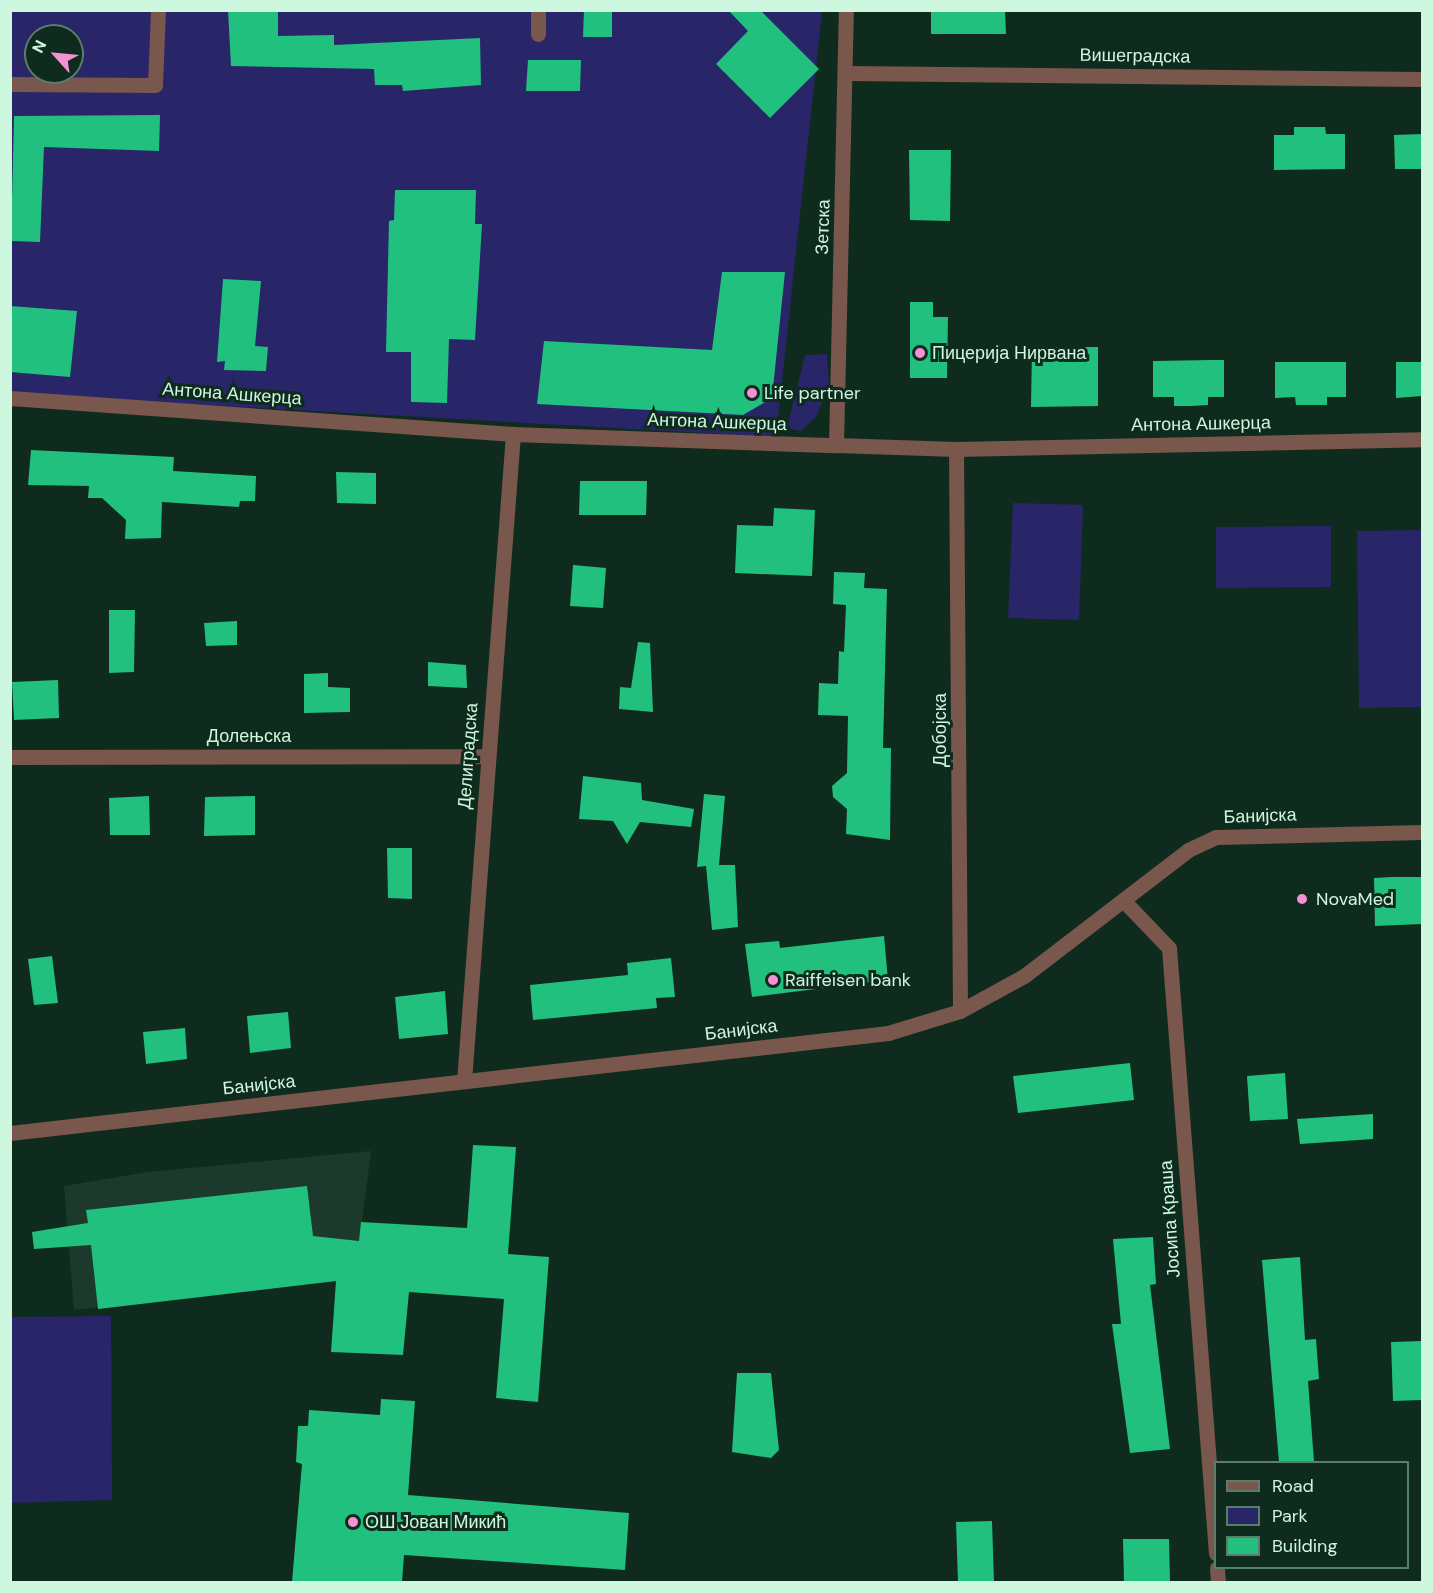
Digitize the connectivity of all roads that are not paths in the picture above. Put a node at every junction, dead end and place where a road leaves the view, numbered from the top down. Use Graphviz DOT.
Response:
graph roads {
  1 [pos="158,10"];
  2 [pos="538,10"];
  3 [pos="846,10"];
  4 [pos="538,34"];
  5 [pos="847,73"];
  6 [pos="1422,79"];
  7 [pos="10,84"];
  8 [pos="10,398"];
  9 [pos="513,434"];
  10 [pos="1422,439"];
  11 [pos="836,445"];
  12 [pos="956,449"];
  13 [pos="488,756"];
  14 [pos="10,757"];
  15 [pos="1422,832"];
  16 [pos="1123,900"];
  17 [pos="960,1011"];
  18 [pos="464,1081"];
  19 [pos="10,1133"];
  20 [pos="1214,1540"];
  1 -- 7 [label="street"];
  2 -- 4 [label="street"];
  3 -- 5 [label="street, Зетска"];
  5 -- 6 [label="street, Вишеградска"];
  5 -- 11 [label="street, Зетска"];
  8 -- 9 [label="street, Антона Ашкерца"];
  9 -- 11 [label="street, Антона Ашкерца"];
  9 -- 13 [label="street, Делиградска"];
  10 -- 12 [label="street, Антона Ашкерца"];
  11 -- 12 [label="street, Антона Ашкерца"];
  12 -- 17 [label="street, Добојска"];
  13 -- 14 [label="street, Долењска"];
  13 -- 18 [label="street, Делиградска"];
  15 -- 16 [label="street, Банијска"];
  16 -- 17 [label="street, Банијска"];
  16 -- 20 [label="street, Јосипа Краша"];
  17 -- 18 [label="street, Банијска"];
  18 -- 19 [label="street, Банијска"];
}
